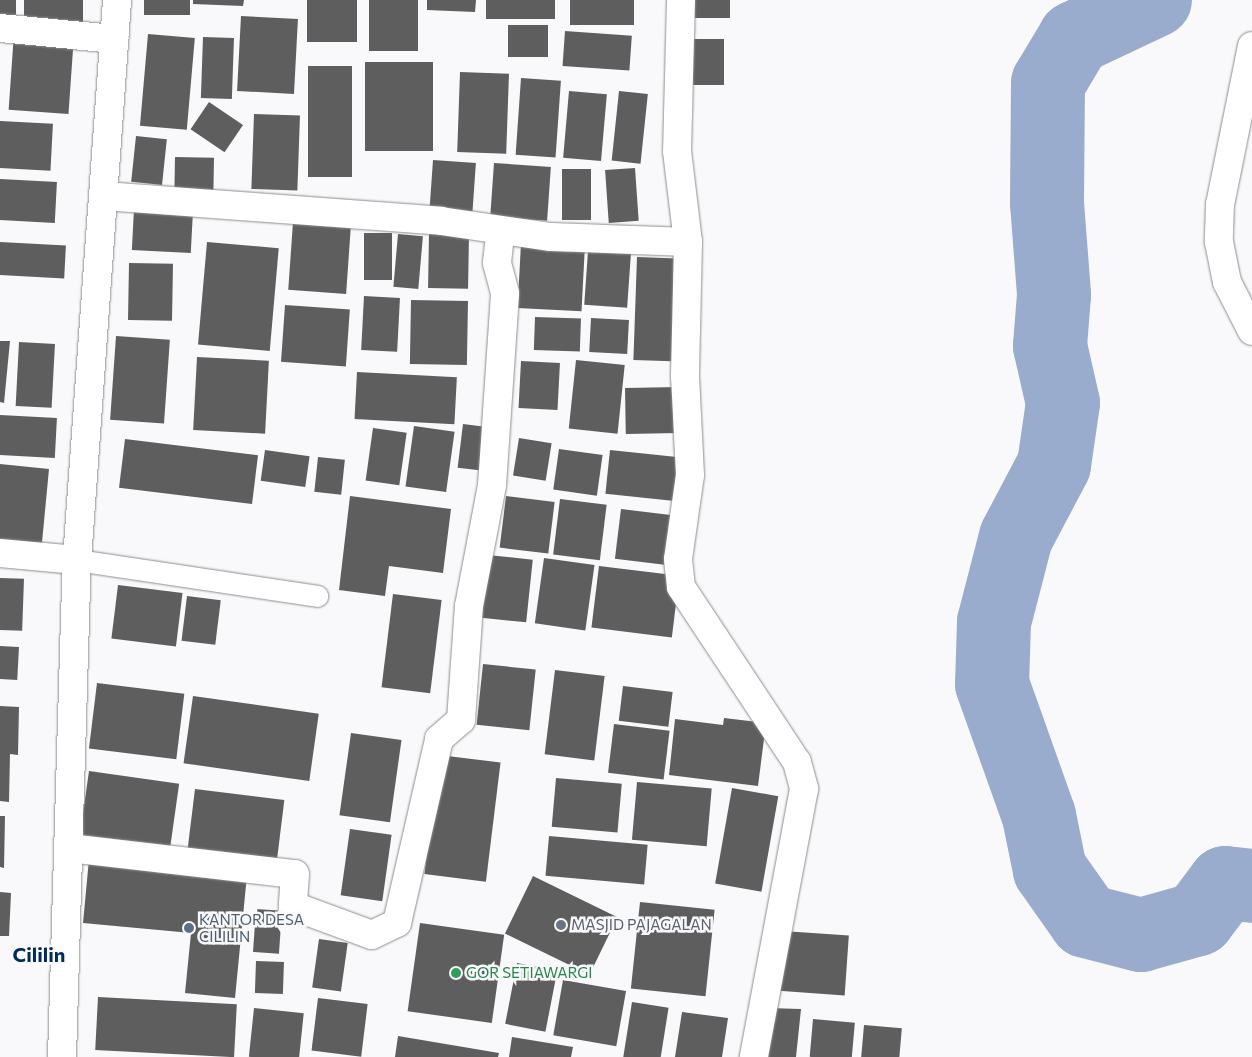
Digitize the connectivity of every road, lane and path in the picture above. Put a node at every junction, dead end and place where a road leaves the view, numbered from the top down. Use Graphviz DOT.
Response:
graph roads {
  1 [pos="117,0"];
  2 [pos="682,0"];
  3 [pos="0,28"];
  4 [pos="114,39"];
  5 [pos="1252,46"];
  6 [pos="104,196"];
  7 [pos="500,233"];
  8 [pos="688,242"];
  9 [pos="1252,331"];
  10 [pos="0,553"];
  11 [pos="77,560"];
  12 [pos="317,596"];
  13 [pos="69,848"];
  14 [pos="62,1057"];
  15 [pos="754,1057"];
  1 -- 4 [label="street"];
  2 -- 8 [label="street"];
  3 -- 4 [label="street"];
  4 -- 6 [label="street"];
  5 -- 9 [label="street"];
  6 -- 7 [label="street"];
  6 -- 11 [label="street"];
  7 -- 8 [label="street"];
  7 -- 13 [label="street"];
  8 -- 15 [label="street"];
  10 -- 11 [label="street"];
  11 -- 12 [label="lane"];
  11 -- 13 [label="street"];
  13 -- 14 [label="street"];
}
